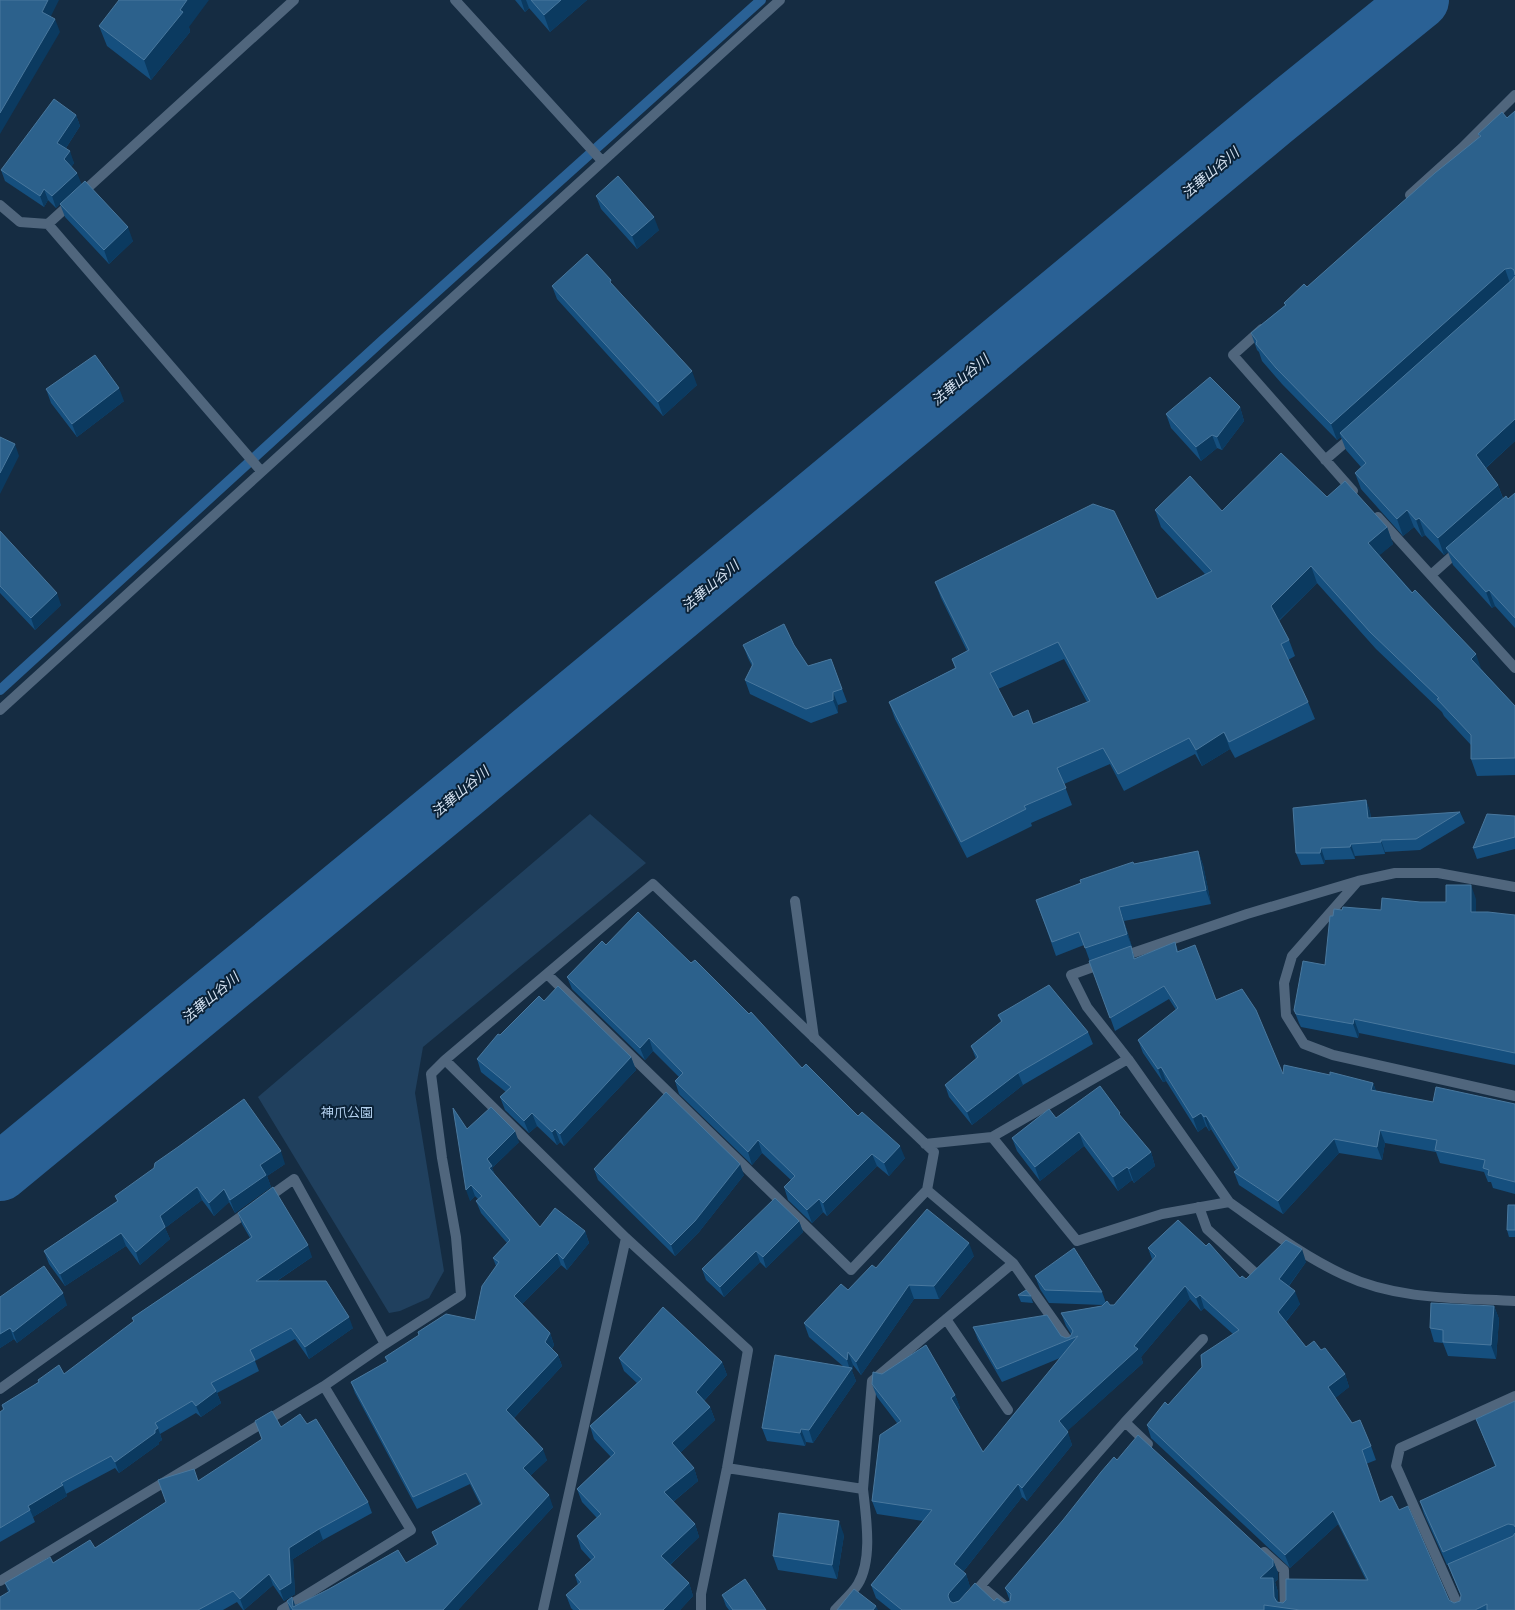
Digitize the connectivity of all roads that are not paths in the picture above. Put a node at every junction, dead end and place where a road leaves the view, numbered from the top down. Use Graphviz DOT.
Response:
graph roads {
  1 [pos="294,0"];
  2 [pos="455,0"];
  3 [pos="780,0"];
  4 [pos="1515,95"];
  5 [pos="602,161"];
  6 [pos="1404,202"];
  7 [pos="0,205"];
  8 [pos="48,224"];
  9 [pos="1268,324"];
  10 [pos="1361,429"];
  11 [pos="1325,460"];
  12 [pos="261,471"];
  13 [pos="1362,501"];
  14 [pos="1373,512"];
  15 [pos="1467,544"];
  16 [pos="1431,575"];
  17 [pos="1515,668"];
  18 [pos="0,710"];
  19 [pos="1358,881"];
  20 [pos="1515,887"];
  21 [pos="795,901"];
  22 [pos="547,974"];
  23 [pos="814,1038"];
  24 [pos="1128,1059"];
  25 [pos="445,1060"];
  26 [pos="1515,1096"];
  27 [pos="992,1137"];
  28 [pos="925,1144"];
  29 [pos="927,1190"];
  30 [pos="1229,1202"];
  31 [pos="1199,1207"];
  32 [pos="626,1238"];
  33 [pos="1013,1263"];
  34 [pos="1254,1272"];
  35 [pos="1515,1301"];
  36 [pos="946,1319"];
  37 [pos="1203,1339"];
  38 [pos="385,1344"];
  39 [pos="1071,1345"];
  40 [pos="324,1386"];
  41 [pos="0,1389"];
  42 [pos="1515,1396"];
  43 [pos="1008,1410"];
  44 [pos="1125,1422"];
  45 [pos="1153,1449"];
  46 [pos="727,1468"];
  47 [pos="863,1489"];
  48 [pos="1255,1544"];
  49 [pos="0,1581"];
  50 [pos="981,1586"];
  51 [pos="282,1610"];
  52 [pos="542,1610"];
  53 [pos="701,1610"];
  54 [pos="835,1610"];
  55 [pos="959,1610"];
  56 [pos="1010,1610"];
  57 [pos="1285,1610"];
  58 [pos="1460,1610"];
  1 -- 8 [label="street"];
  2 -- 5 [label="street"];
  3 -- 5 [label="street"];
  4 -- 6 [label="street"];
  5 -- 12 [label="street"];
  7 -- 8 [label="street"];
  8 -- 12 [label="street"];
  9 -- 11 [label="street"];
  10 -- 11 [label="street"];
  11 -- 13 [label="street"];
  12 -- 18 [label="street"];
  14 -- 16 [label="street"];
  15 -- 16 [label="street"];
  16 -- 17 [label="street"];
  19 -- 20 [label="street"];
  19 -- 24 [label="street"];
  19 -- 26 [label="street"];
  21 -- 23 [label="street"];
  22 -- 23 [label="street"];
  22 -- 25 [label="street"];
  22 -- 29 [label="street"];
  23 -- 28 [label="street"];
  24 -- 27 [label="street"];
  24 -- 30 [label="street"];
  25 -- 32 [label="street"];
  25 -- 38 [label="street"];
  27 -- 28 [label="street"];
  27 -- 31 [label="street"];
  28 -- 29 [label="street"];
  29 -- 33 [label="street"];
  30 -- 31 [label="street"];
  30 -- 35 [label="street"];
  31 -- 34 [label="street"];
  32 -- 46 [label="street"];
  32 -- 52 [label="street"];
  33 -- 36 [label="street"];
  33 -- 39 [label="street"];
  36 -- 43 [label="street"];
  36 -- 47 [label="street"];
  37 -- 44 [label="street"];
  38 -- 40 [label="street"];
  38 -- 41 [label="street"];
  40 -- 49 [label="street"];
  40 -- 51 [label="street"];
  42 -- 58 [label="street"];
  44 -- 45 [label="street"];
  44 -- 50 [label="street"];
  46 -- 47 [label="street"];
  46 -- 53 [label="street"];
  47 -- 54 [label="street"];
  48 -- 57 [label="street"];
  50 -- 55 [label="street"];
  50 -- 56 [label="street"];
}
